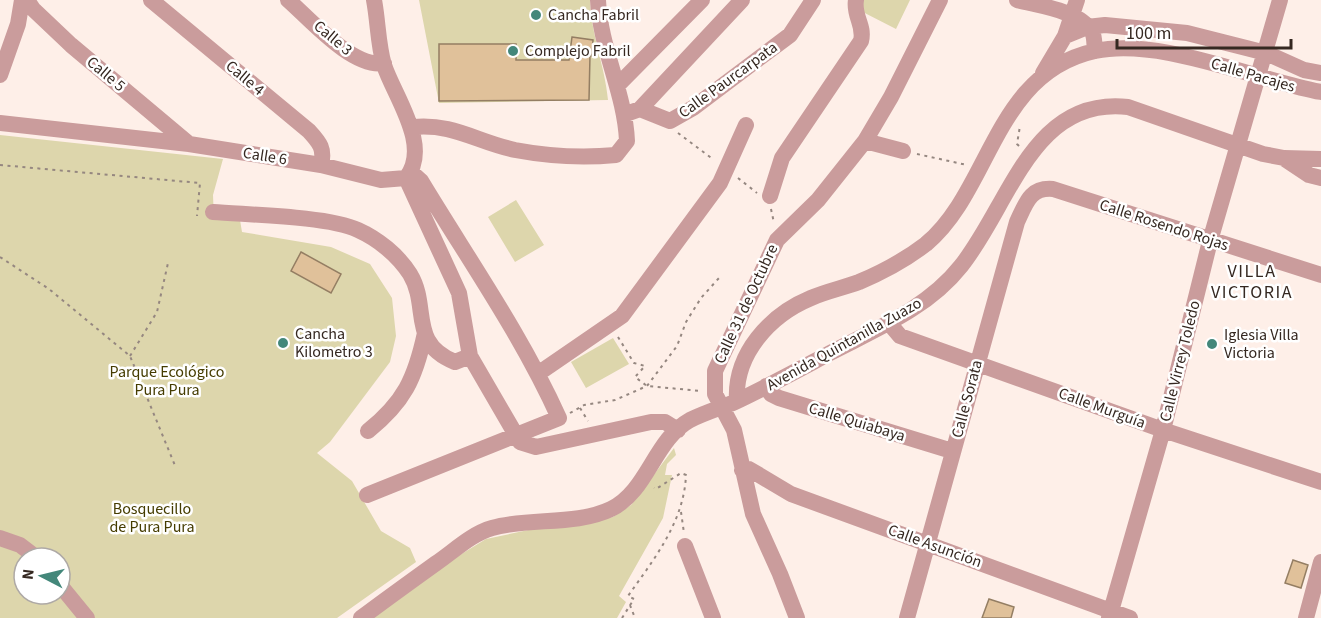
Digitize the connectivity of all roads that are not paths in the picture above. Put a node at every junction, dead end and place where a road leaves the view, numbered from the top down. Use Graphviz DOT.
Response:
graph roads {
  1 [pos="22,0"];
  2 [pos="27,0"];
  3 [pos="151,0"];
  4 [pos="288,0"];
  5 [pos="374,0"];
  6 [pos="598,0"];
  7 [pos="702,0"];
  8 [pos="742,0"];
  9 [pos="813,0"];
  10 [pos="856,0"];
  11 [pos="940,0"];
  12 [pos="1017,0"];
  13 [pos="1280,0"];
  14 [pos="1075,8"];
  15 [pos="1087,27"];
  16 [pos="1065,36"];
  17 [pos="1266,53"];
  18 [pos="1087,54"];
  19 [pos="384,63"];
  20 [pos="1321,73"];
  21 [pos="0,75"];
  22 [pos="1259,78"];
  23 [pos="1039,79"];
  24 [pos="617,86"];
  25 [pos="1321,92"];
  26 [pos="633,111"];
  27 [pos="0,123"];
  28 [pos="746,125"];
  29 [pos="413,128"];
  30 [pos="865,141"];
  31 [pos="189,144"];
  32 [pos="1239,147"];
  33 [pos="903,151"];
  34 [pos="1284,159"];
  35 [pos="1321,159"];
  36 [pos="321,165"];
  37 [pos="408,175"];
  38 [pos="1321,178"];
  39 [pos="1042,188"];
  40 [pos="770,196"];
  41 [pos="213,212"];
  42 [pos="1210,241"];
  43 [pos="1321,275"];
  44 [pos="889,323"];
  45 [pos="424,333"];
  46 [pos="470,356"];
  47 [pos="977,363"];
  48 [pos="539,373"];
  49 [pos="766,386"];
  50 [pos="725,401"];
  51 [pos="678,430"];
  52 [pos="1163,430"];
  53 [pos="368,431"];
  54 [pos="516,435"];
  55 [pos="952,451"];
  56 [pos="742,470"];
  57 [pos="1321,482"];
  58 [pos="367,495"];
  59 [pos="0,538"];
  60 [pos="927,543"];
  61 [pos="21,546"];
  62 [pos="685,546"];
  63 [pos="1321,562"];
  64 [pos="72,600"];
  65 [pos="1111,615"];
  66 [pos="87,618"];
  67 [pos="360,618"];
  68 [pos="713,618"];
  69 [pos="797,618"];
  70 [pos="907,618"];
  71 [pos="1130,618"];
  72 [pos="1305,618"];
  1 -- 21 [label="street"];
  2 -- 31 [label="street, Calle 5"];
  3 -- 36 [label="street, Calle 4"];
  4 -- 19 [label="street, Calle 3"];
  5 -- 19 [label="street"];
  6 -- 24 [label="street"];
  7 -- 24 [label="street"];
  8 -- 26 [label="street"];
  9 -- 26 [label="street, Calle Paurcarpata"];
  10 -- 40 [label="street"];
  11 -- 30 [label="street, Calle 31 de Octubre"];
  12 -- 14 [label="street"];
  13 -- 17 [label="street, Calle Virrey Toledo"];
  14 -- 15 [label="street"];
  14 -- 16 [label="street"];
  15 -- 16 [label="street, Calle Pacajes"];
  15 -- 17 [label="street, Calle Pacajes"];
  15 -- 18 [label="street"];
  16 -- 18 [label="street"];
  16 -- 23 [label="street"];
  17 -- 20 [label="street, Calle Pacajes"];
  17 -- 22 [label="street, Calle Virrey Toledo"];
  18 -- 22 [label="street, Calle Pacajes"];
  18 -- 23 [label="street, Calle Pacajes"];
  19 -- 29 [label="street"];
  22 -- 25 [label="street, Calle Pacajes"];
  22 -- 32 [label="street, Calle Virrey Toledo"];
  23 -- 50 [label="street"];
  24 -- 26 [label="street"];
  26 -- 29 [label="street"];
  27 -- 31 [label="street, Calle 6"];
  28 -- 48 [label="street"];
  29 -- 37 [label="street"];
  30 -- 33 [label="street"];
  30 -- 50 [label="street, Calle 31 de Octubre"];
  31 -- 36 [label="street, Calle 6"];
  32 -- 34 [label="street, Avenida Quintanilla Zuazo"];
  32 -- 42 [label="street, Calle Virrey Toledo"];
  32 -- 44 [label="street, Avenida Quintanilla Zuazo"];
  34 -- 35 [label="street, Avenida Quintanilla Zuazo"];
  34 -- 38 [label="street"];
  36 -- 37 [label="street, Calle 6"];
  37 -- 46 [label="street"];
  37 -- 48 [label="street"];
  39 -- 42 [label="street, Calle Rosendo Rojas"];
  39 -- 47 [label="street, Calle Sorata"];
  41 -- 45 [label="street"];
  42 -- 43 [label="street, Calle Rosendo Rojas"];
  42 -- 52 [label="street, Calle Virrey Toledo"];
  44 -- 47 [label="street, Calle Murguía"];
  44 -- 49 [label="street, Avenida Quintanilla Zuazo"];
  45 -- 46 [label="street"];
  45 -- 53 [label="street"];
  46 -- 54 [label="street"];
  47 -- 52 [label="street, Calle Murguía"];
  47 -- 55 [label="street, Calle Sorata"];
  48 -- 54 [label="street"];
  49 -- 50 [label="street, Avenida Quintanilla Zuazo"];
  49 -- 55 [label="street, Calle Quiabaya"];
  50 -- 51 [label="street, Avenida Quintanilla Zuazo"];
  50 -- 56 [label="street"];
  51 -- 54 [label="street"];
  51 -- 67 [label="street, Avenida Quintanilla Zuazo"];
  52 -- 57 [label="street, Calle Murguía"];
  52 -- 65 [label="street, Calle Virrey Toledo"];
  54 -- 58 [label="street"];
  55 -- 60 [label="street, Calle Sorata"];
  56 -- 60 [label="street, Calle Asunción"];
  56 -- 69 [label="street"];
  59 -- 61 [label="street"];
  60 -- 65 [label="street, Calle Asunción"];
  60 -- 70 [label="street, Calle Sorata"];
  62 -- 68 [label="street"];
  63 -- 72 [label="street"];
  64 -- 66 [label="street"];
  65 -- 71 [label="street, Calle Asunción"];
}
